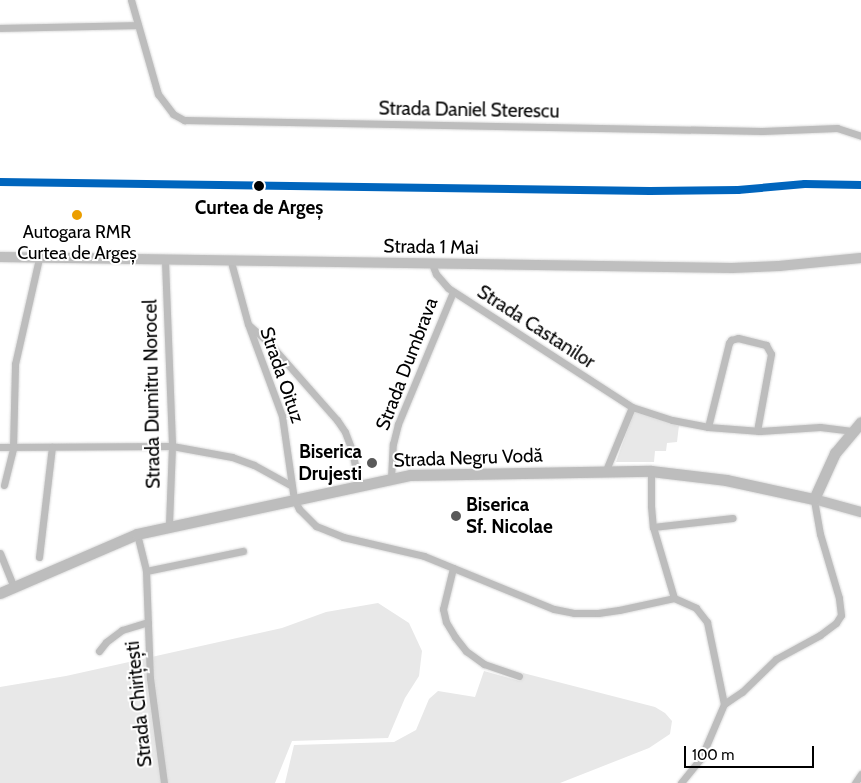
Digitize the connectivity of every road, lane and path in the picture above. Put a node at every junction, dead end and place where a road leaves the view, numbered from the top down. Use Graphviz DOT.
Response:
graph roads {
  1 [pos="131,0"];
  2 [pos="138,25"];
  3 [pos="0,28"];
  4 [pos="861,136"];
  5 [pos="0,257"];
  6 [pos="39,258"];
  7 [pos="861,258"];
  8 [pos="165,261"];
  9 [pos="231,262"];
  10 [pos="432,264"];
  11 [pos="453,292"];
  12 [pos="248,324"];
  13 [pos="269,343"];
  14 [pos="258,351"];
  15 [pos="632,408"];
  16 [pos="861,422"];
  17 [pos="708,427"];
  18 [pos="757,431"];
  19 [pos="852,431"];
  20 [pos="172,446"];
  21 [pos="52,447"];
  22 [pos="0,448"];
  23 [pos="12,448"];
  24 [pos="606,470"];
  25 [pos="651,470"];
  26 [pos="391,478"];
  27 [pos="4,485"];
  28 [pos="359,485"];
  29 [pos="292,486"];
  30 [pos="294,499"];
  31 [pos="814,499"];
  32 [pos="861,512"];
  33 [pos="732,518"];
  34 [pos="169,525"];
  35 [pos="653,526"];
  36 [pos="137,534"];
  37 [pos="243,550"];
  38 [pos="0,553"];
  39 [pos="39,556"];
  40 [pos="453,568"];
  41 [pos="146,571"];
  42 [pos="14,588"];
  43 [pos="0,593"];
  44 [pos="674,598"];
  45 [pos="148,622"];
  46 [pos="98,651"];
  47 [pos="519,676"];
  48 [pos="724,704"];
  49 [pos="861,774"];
  50 [pos="164,783"];
  51 [pos="681,783"];
  52 [pos="855,783"];
  1 -- 2 [label="street, Strada Daniel Sterescu"];
  2 -- 3 [label="street"];
  2 -- 4 [label="street, Strada Daniel Sterescu"];
  5 -- 6 [label="main road, Strada 1 Mai"];
  6 -- 8 [label="main road, Strada 1 Mai"];
  6 -- 23 [label="street"];
  7 -- 10 [label="main road, Strada 1 Mai"];
  8 -- 9 [label="main road, Strada 1 Mai"];
  8 -- 20 [label="street, Strada Dumitru Norocel"];
  9 -- 10 [label="main road, Strada 1 Mai"];
  9 -- 12 [label="street, Strada Oituz"];
  10 -- 11 [label="street, Strada Castanilor"];
  11 -- 15 [label="street, Strada Castanilor"];
  11 -- 26 [label="street, Strada Dumbrava"];
  12 -- 13 [label="street"];
  12 -- 14 [label="street, Strada Oituz"];
  13 -- 14 [label="street"];
  13 -- 28 [label="street"];
  14 -- 29 [label="street, Strada Oituz"];
  15 -- 17 [label="street, Strada Castanilor"];
  15 -- 24 [label="street"];
  16 -- 19 [label="main road"];
  17 -- 18 [label="street, Strada Castanilor"];
  17 -- 18 [label="street"];
  18 -- 19 [label="street, Strada Castanilor"];
  19 -- 31 [label="main road"];
  20 -- 21 [label="street"];
  20 -- 29 [label="street"];
  20 -- 34 [label="street, Strada Dumitru Norocel"];
  21 -- 23 [label="street"];
  21 -- 39 [label="street"];
  22 -- 23 [label="street"];
  23 -- 27 [label="street"];
  24 -- 25 [label="main road, Strada Negru Vodă"];
  24 -- 26 [label="main road, Strada Negru Vodă"];
  25 -- 31 [label="main road, Strada Negru Vodă"];
  25 -- 35 [label="street"];
  26 -- 28 [label="main road, Strada Negru Vodă"];
  28 -- 30 [label="main road, Strada Negru Vodă"];
  29 -- 30 [label="street, Strada Oituz"];
  30 -- 34 [label="main road, Strada Negru Vodă"];
  30 -- 40 [label="street"];
  31 -- 32 [label="main road, Strada Negru Vodă"];
  31 -- 48 [label="street"];
  33 -- 35 [label="street"];
  34 -- 36 [label="main road, Strada Negru Vodă"];
  35 -- 44 [label="street"];
  36 -- 41 [label="street, Strada Chirițești"];
  36 -- 42 [label="main road, Strada Negru Vodă"];
  37 -- 41 [label="street"];
  38 -- 42 [label="street"];
  40 -- 44 [label="street"];
  40 -- 47 [label="street"];
  41 -- 45 [label="street, Strada Chirițești"];
  42 -- 43 [label="main road, Strada Negru Vodă"];
  44 -- 48 [label="street"];
  45 -- 46 [label="street, Strada Chirițești"];
  45 -- 50 [label="street, Strada Chirițești"];
  48 -- 51 [label="street"];
  49 -- 52 [label="street"];
}
